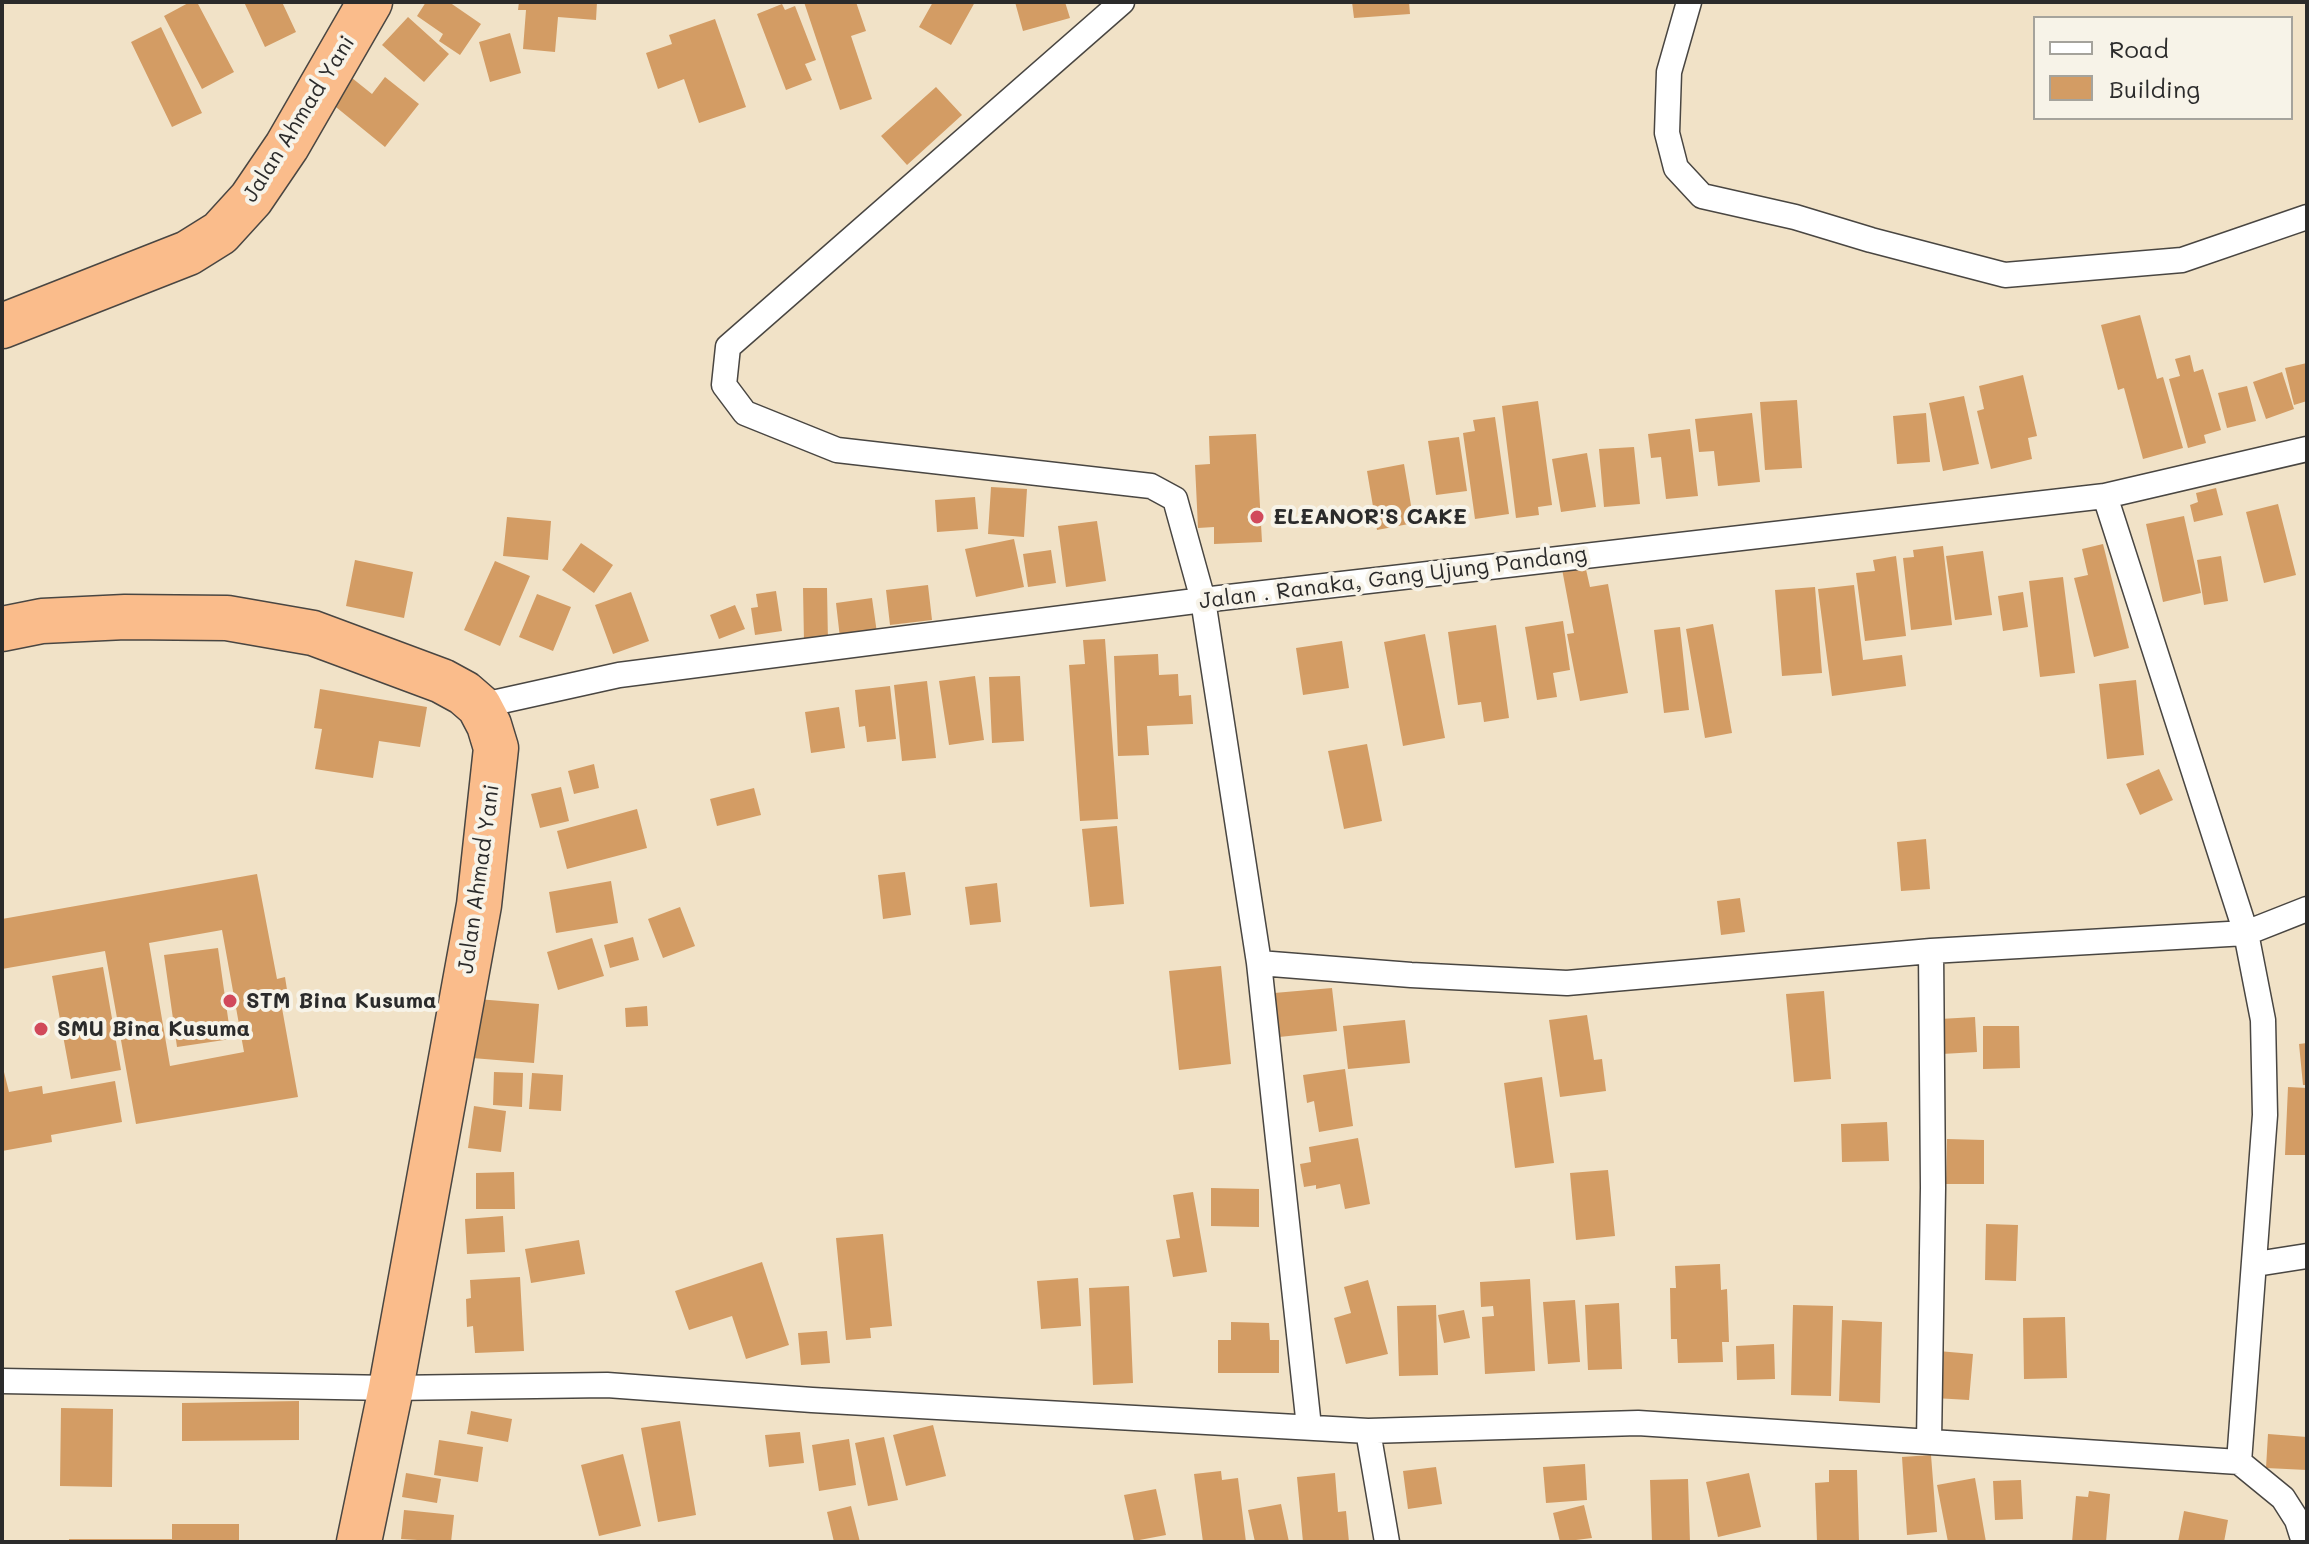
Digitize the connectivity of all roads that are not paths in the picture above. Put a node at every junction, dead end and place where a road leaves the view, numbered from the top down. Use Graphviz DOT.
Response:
graph roads {
  1 [pos="370,2"];
  2 [pos="1122,2"];
  3 [pos="1689,2"];
  4 [pos="2307,217"];
  5 [pos="2,326"];
  6 [pos="2307,449"];
  7 [pos="2105,496"];
  8 [pos="1203,600"];
  9 [pos="2,629"];
  10 [pos="479,706"];
  11 [pos="2307,909"];
  12 [pos="2246,933"];
  13 [pos="1931,951"];
  14 [pos="1259,963"];
  15 [pos="2307,1256"];
  16 [pos="2256,1264"];
  17 [pos="2,1381"];
  18 [pos="391,1388"];
  19 [pos="1309,1427"];
  20 [pos="1368,1431"];
  21 [pos="1929,1442"];
  22 [pos="2239,1462"];
  23 [pos="359,1542"];
  24 [pos="1387,1542"];
  25 [pos="2304,1542"];
  1 -- 5 [label="highway, Jalan Ahmad Yani"];
  2 -- 8 [label="street"];
  3 -- 4 [label="street"];
  6 -- 7 [label="street, Jalan . Ranaka, Gang Ujung Pandang"];
  7 -- 8 [label="street, Jalan . Ranaka, Gang Ujung Pandang"];
  7 -- 12 [label="street"];
  8 -- 10 [label="street, Jalan . Ranaka, Gang Ujung Pandang"];
  8 -- 14 [label="street"];
  9 -- 10 [label="highway"];
  10 -- 18 [label="highway, Jalan Ahmad Yani"];
  11 -- 12 [label="street"];
  12 -- 13 [label="street"];
  12 -- 16 [label="street"];
  13 -- 14 [label="street"];
  13 -- 21 [label="street"];
  14 -- 19 [label="street"];
  15 -- 16 [label="street"];
  16 -- 22 [label="street"];
  17 -- 18 [label="street"];
  18 -- 19 [label="street"];
  18 -- 23 [label="highway, Jalan Ahmad Yani"];
  19 -- 20 [label="street"];
  20 -- 21 [label="street"];
  20 -- 24 [label="street"];
  21 -- 22 [label="street"];
  22 -- 25 [label="street"];
}
